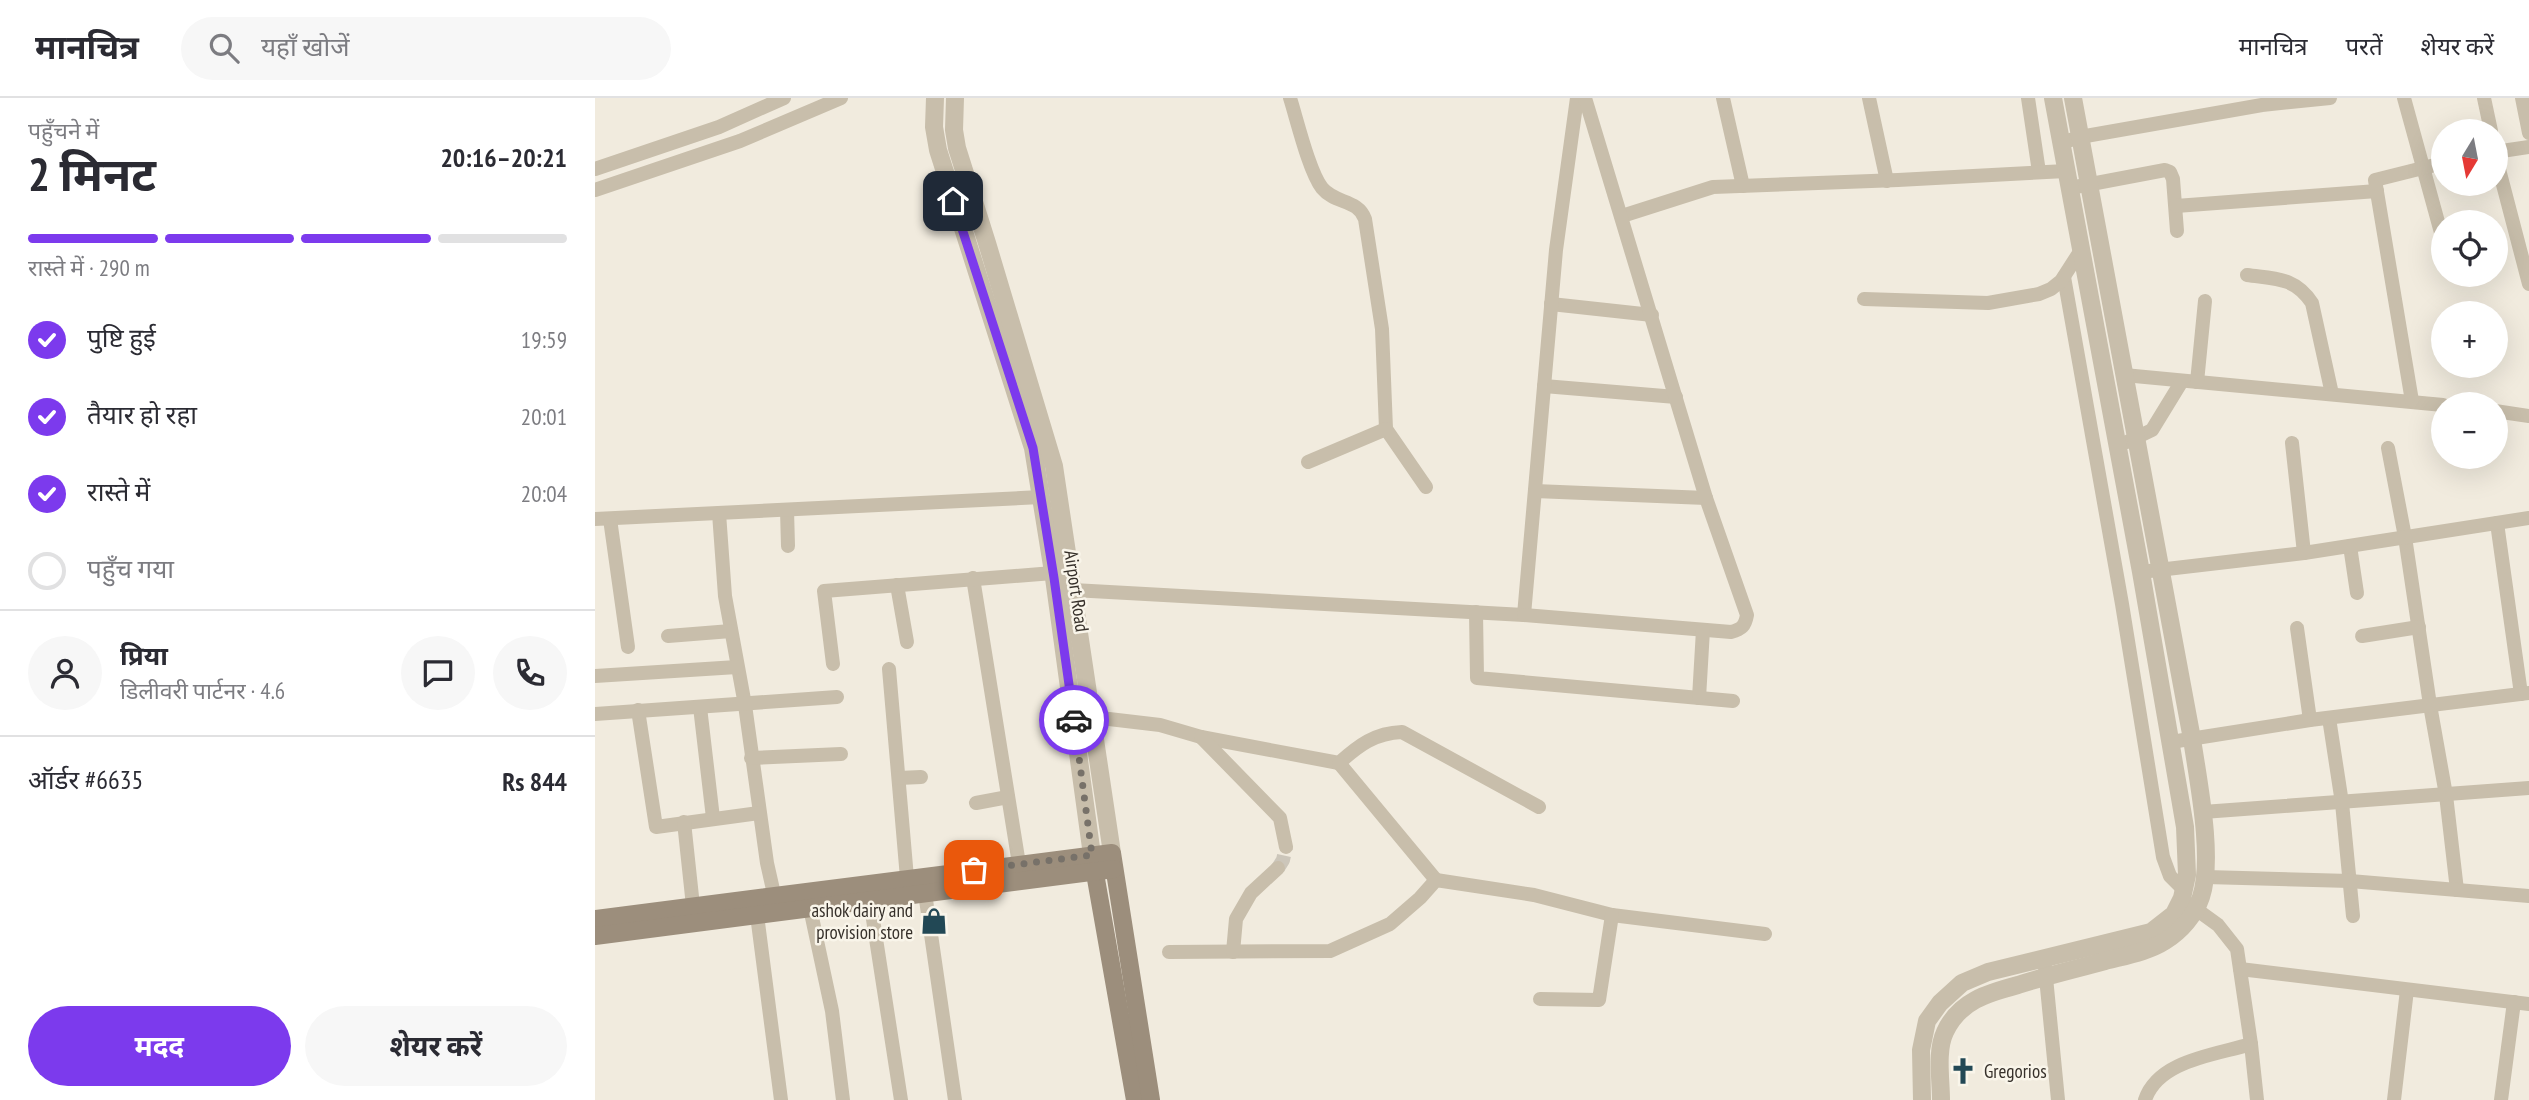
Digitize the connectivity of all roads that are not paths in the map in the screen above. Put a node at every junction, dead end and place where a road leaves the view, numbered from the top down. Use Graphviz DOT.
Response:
graph roads {
  1 [pos="784,98"];
  2 [pos="841,98"];
  3 [pos="935,98"];
  4 [pos="955,98"];
  5 [pos="1290,98"];
  6 [pos="1577,98"];
  7 [pos="1585,98"];
  8 [pos="1723,98"];
  9 [pos="1869,98"];
  10 [pos="2028,98"];
  11 [pos="2053,98"];
  12 [pos="2073,98"];
  13 [pos="2330,98"];
  14 [pos="2404,98"];
  15 [pos="2484,98"];
  16 [pos="2522,98"];
  17 [pos="2262,101"];
  18 [pos="2488,119"];
  19 [pos="2529,133"];
  20 [pos="2080,137"];
  21 [pos="2061,144"];
  22 [pos="2529,147"];
  23 [pos="2508,151"];
  24 [pos="2431,166"];
  25 [pos="2424,168"];
  26 [pos="595,169"];
  27 [pos="2039,172"];
  28 [pos="2068,180"];
  29 [pos="1887,181"];
  30 [pos="2089,184"];
  31 [pos="1743,186"];
  32 [pos="595,190"];
  33 [pos="2377,191"];
  34 [pos="2506,196"];
  35 [pos="2176,206"];
  36 [pos="2435,210"];
  37 [pos="1622,216"];
  38 [pos="2177,232"];
  39 [pos="2081,250"];
  40 [pos="2247,275"];
  41 [pos="2064,277"];
  42 [pos="2529,284"];
  43 [pos="1864,299"];
  44 [pos="2205,301"];
  45 [pos="1551,304"];
  46 [pos="1652,315"];
  47 [pos="2124,375"];
  48 [pos="2190,381"];
  49 [pos="1544,386"];
  50 [pos="2332,394"];
  51 [pos="1676,397"];
  52 [pos="2412,401"];
  53 [pos="2431,403"];
  54 [pos="2508,413"];
  55 [pos="2529,416"];
  56 [pos="1386,429"];
  57 [pos="2135,439"];
  58 [pos="2292,443"];
  59 [pos="2117,445"];
  60 [pos="2388,448"];
  61 [pos="1308,462"];
  62 [pos="1426,487"];
  63 [pos="1535,491"];
  64 [pos="1041,497"];
  65 [pos="1706,498"];
  66 [pos="787,510"];
  67 [pos="719,513"];
  68 [pos="2529,518"];
  69 [pos="595,519"];
  70 [pos="610,519"];
  71 [pos="2497,523"];
  72 [pos="2405,537"];
  73 [pos="787,546"];
  74 [pos="2350,546"];
  75 [pos="2304,553"];
  76 [pos="2150,570"];
  77 [pos="1053,573"];
  78 [pos="973,578"];
  79 [pos="897,585"];
  80 [pos="1073,590"];
  81 [pos="2357,593"];
  82 [pos="1476,612"];
  83 [pos="1524,615"];
  84 [pos="2419,627"];
  85 [pos="2297,628"];
  86 [pos="1703,630"];
  87 [pos="731,631"];
  88 [pos="668,636"];
  89 [pos="2362,636"];
  90 [pos="907,642"];
  91 [pos="628,647"];
  92 [pos="832,664"];
  93 [pos="737,667"];
  94 [pos="889,669"];
  95 [pos="595,676"];
  96 [pos="2162,690"];
  97 [pos="2137,693"];
  98 [pos="2525,694"];
  99 [pos="837,697"];
  100 [pos="1699,698"];
  101 [pos="1733,701"];
  102 [pos="745,705"];
  103 [pos="2430,705"];
  104 [pos="700,706"];
  105 [pos="638,710"];
  106 [pos="595,714"];
  107 [pos="1092,717"];
  108 [pos="2329,718"];
  109 [pos="2309,720"];
  110 [pos="1201,737"];
  111 [pos="2192,739"];
  112 [pos="2171,742"];
  113 [pos="841,754"];
  114 [pos="751,758"];
  115 [pos="1339,764"];
  116 [pos="921,777"];
  117 [pos="899,778"];
  118 [pos="2529,788"];
  119 [pos="2446,795"];
  120 [pos="1008,797"];
  121 [pos="976,803"];
  122 [pos="2342,803"];
  123 [pos="1539,807"];
  124 [pos="2203,812"];
  125 [pos="759,813"];
  126 [pos="713,818"];
  127 [pos="684,822"];
  128 [pos="1286,847"];
  129 [pos="1113,861"];
  130 [pos="1019,864"];
  131 [pos="1093,864"];
  132 [pos="1278,867"];
  133 [pos="2206,877"];
  134 [pos="907,878"];
  135 [pos="1436,880"];
  136 [pos="2350,881"];
  137 [pos="2457,890"];
  138 [pos="925,893"];
  139 [pos="774,894"];
  140 [pos="2183,894"];
  141 [pos="2529,896"];
  142 [pos="870,900"];
  143 [pos="694,906"];
  144 [pos="810,908"];
  145 [pos="2196,910"];
  146 [pos="757,915"];
  147 [pos="1612,915"];
  148 [pos="2353,916"];
  149 [pos="595,919"];
  150 [pos="1766,934"];
  151 [pos="595,936"];
  152 [pos="1233,952"];
  153 [pos="1169,953"];
  154 [pos="2043,957"];
  155 [pos="2240,969"];
  156 [pos="2046,976"];
  157 [pos="2407,990"];
  158 [pos="1540,999"];
  159 [pos="2522,1003"];
  160 [pos="2251,1044"];
  161 [pos="781,1100"];
  162 [pos="843,1100"];
  163 [pos="901,1100"];
  164 [pos="955,1100"];
  165 [pos="1135,1100"];
  166 [pos="1151,1100"];
  167 [pos="1922,1100"];
  168 [pos="1941,1100"];
  169 [pos="2058,1100"];
  170 [pos="2145,1100"];
  171 [pos="2257,1100"];
  172 [pos="2394,1100"];
  173 [pos="2501,1100"];
  1 -- 26 [label="street"];
  2 -- 32 [label="street"];
  3 -- 64 [label="street, Airport Road"];
  4 -- 80 [label="street, Airport Road"];
  5 -- 56 [label="street"];
  6 -- 45 [label="street"];
  7 -- 37 [label="street"];
  8 -- 31 [label="street"];
  9 -- 29 [label="street"];
  10 -- 27 [label="street"];
  11 -- 21 [label="street"];
  12 -- 20 [label="street"];
  13 -- 17 [label="street"];
  14 -- 25 [label="street"];
  15 -- 18 [label="street"];
  16 -- 19 [label="street"];
  17 -- 20 [label="street"];
  20 -- 21 [label="street"];
  20 -- 30 [label="street"];
  21 -- 28 [label="street"];
  22 -- 23 [label="street"];
  24 -- 25 [label="street"];
  25 -- 33 [label="street"];
  25 -- 36 [label="street"];
  27 -- 28 [label="street"];
  27 -- 29 [label="street"];
  28 -- 30 [label="street"];
  28 -- 39 [label="street"];
  29 -- 31 [label="street"];
  30 -- 35 [label="street"];
  30 -- 47 [label="street"];
  31 -- 37 [label="street"];
  33 -- 35 [label="street"];
  33 -- 52 [label="street"];
  34 -- 42 [label="street"];
  35 -- 38 [label="street"];
  37 -- 46 [label="street"];
  39 -- 41 [label="street"];
  39 -- 59 [label="street"];
  40 -- 50 [label="street"];
  41 -- 43 [label="street"];
  41 -- 97 [label="street"];
  44 -- 48 [label="street"];
  45 -- 46 [label="street"];
  45 -- 49 [label="street"];
  46 -- 51 [label="street"];
  47 -- 48 [label="street"];
  47 -- 57 [label="street"];
  48 -- 50 [label="street"];
  48 -- 57 [label="street"];
  49 -- 51 [label="street"];
  49 -- 63 [label="street"];
  50 -- 52 [label="street"];
  51 -- 65 [label="street"];
  52 -- 53 [label="street"];
  54 -- 55 [label="street"];
  56 -- 61 [label="street"];
  56 -- 62 [label="street"];
  57 -- 59 [label="street"];
  57 -- 76 [label="street"];
  58 -- 75 [label="street"];
  59 -- 76 [label="street"];
  60 -- 72 [label="street"];
  63 -- 65 [label="street"];
  63 -- 83 [label="street"];
  64 -- 66 [label="street"];
  64 -- 77 [label="street, Airport Road"];
  65 -- 86 [label="street"];
  66 -- 67 [label="street"];
  66 -- 73 [label="street"];
  67 -- 70 [label="street"];
  67 -- 87 [label="street"];
  68 -- 71 [label="street"];
  69 -- 70 [label="street"];
  70 -- 91 [label="street"];
  71 -- 72 [label="street"];
  71 -- 98 [label="street"];
  72 -- 74 [label="street"];
  72 -- 84 [label="street"];
  74 -- 75 [label="street"];
  74 -- 81 [label="street"];
  75 -- 76 [label="street"];
  76 -- 96 [label="street"];
  76 -- 111 [label="street"];
  77 -- 78 [label="street"];
  77 -- 131 [label="street, Airport Road"];
  78 -- 79 [label="street"];
  78 -- 120 [label="street"];
  79 -- 90 [label="street"];
  79 -- 92 [label="street"];
  80 -- 82 [label="street"];
  80 -- 107 [label="street, Airport Road"];
  82 -- 83 [label="street"];
  82 -- 100 [label="street"];
  83 -- 86 [label="street"];
  84 -- 89 [label="street"];
  84 -- 103 [label="street"];
  85 -- 109 [label="street"];
  86 -- 100 [label="street"];
  87 -- 88 [label="street"];
  87 -- 93 [label="street"];
  93 -- 95 [label="street"];
  93 -- 102 [label="street"];
  94 -- 117 [label="street"];
  96 -- 97 [label="street"];
  96 -- 112 [label="street"];
  97 -- 140 [label="street"];
  98 -- 103 [label="street"];
  99 -- 102 [label="street"];
  100 -- 101 [label="street"];
  102 -- 104 [label="street"];
  102 -- 114 [label="street"];
  103 -- 108 [label="street"];
  103 -- 119 [label="street"];
  104 -- 105 [label="street"];
  104 -- 126 [label="street"];
  105 -- 106 [label="street"];
  105 -- 127 [label="street"];
  107 -- 110 [label="street"];
  107 -- 129 [label="street, Airport Road"];
  108 -- 109 [label="street"];
  108 -- 122 [label="street"];
  109 -- 111 [label="street"];
  110 -- 115 [label="street"];
  110 -- 128 [label="street"];
  111 -- 112 [label="street"];
  111 -- 124 [label="street"];
  112 -- 140 [label="street"];
  113 -- 114 [label="street"];
  114 -- 125 [label="street"];
  115 -- 123 [label="street"];
  115 -- 135 [label="street"];
  116 -- 117 [label="street"];
  117 -- 134 [label="street"];
  118 -- 119 [label="street"];
  119 -- 122 [label="street"];
  119 -- 137 [label="street"];
  120 -- 121 [label="street"];
  120 -- 130 [label="street"];
  122 -- 124 [label="street"];
  122 -- 136 [label="street"];
  124 -- 133 [label="street"];
  125 -- 126 [label="street"];
  125 -- 139 [label="street"];
  126 -- 127 [label="street"];
  127 -- 143 [label="street"];
  129 -- 131 [label="main road"];
  129 -- 166 [label="main road, Airport Road"];
  130 -- 131 [label="main road"];
  130 -- 134 [label="main road"];
  131 -- 138 [label="main road"];
  131 -- 165 [label="main road, Airport Road"];
  132 -- 152 [label="street"];
  133 -- 136 [label="street"];
  133 -- 145 [label="street"];
  134 -- 139 [label="main road"];
  135 -- 147 [label="street"];
  135 -- 152 [label="street"];
  136 -- 137 [label="street"];
  136 -- 148 [label="street"];
  137 -- 141 [label="street"];
  138 -- 142 [label="main road"];
  138 -- 164 [label="street"];
  139 -- 143 [label="main road"];
  140 -- 145 [label="street"];
  140 -- 154 [label="street"];
  142 -- 144 [label="main road"];
  142 -- 163 [label="street"];
  143 -- 149 [label="main road"];
  144 -- 146 [label="main road"];
  144 -- 162 [label="street"];
  145 -- 155 [label="street"];
  145 -- 156 [label="street"];
  146 -- 151 [label="main road"];
  146 -- 161 [label="street"];
  147 -- 150 [label="street"];
  147 -- 158 [label="street"];
  152 -- 153 [label="street"];
  154 -- 156 [label="street"];
  154 -- 167 [label="street"];
  155 -- 157 [label="street"];
  155 -- 160 [label="street"];
  156 -- 168 [label="street"];
  156 -- 169 [label="street"];
  157 -- 159 [label="street"];
  157 -- 172 [label="street"];
  159 -- 173 [label="street"];
  160 -- 170 [label="street"];
  160 -- 171 [label="street"];
}
